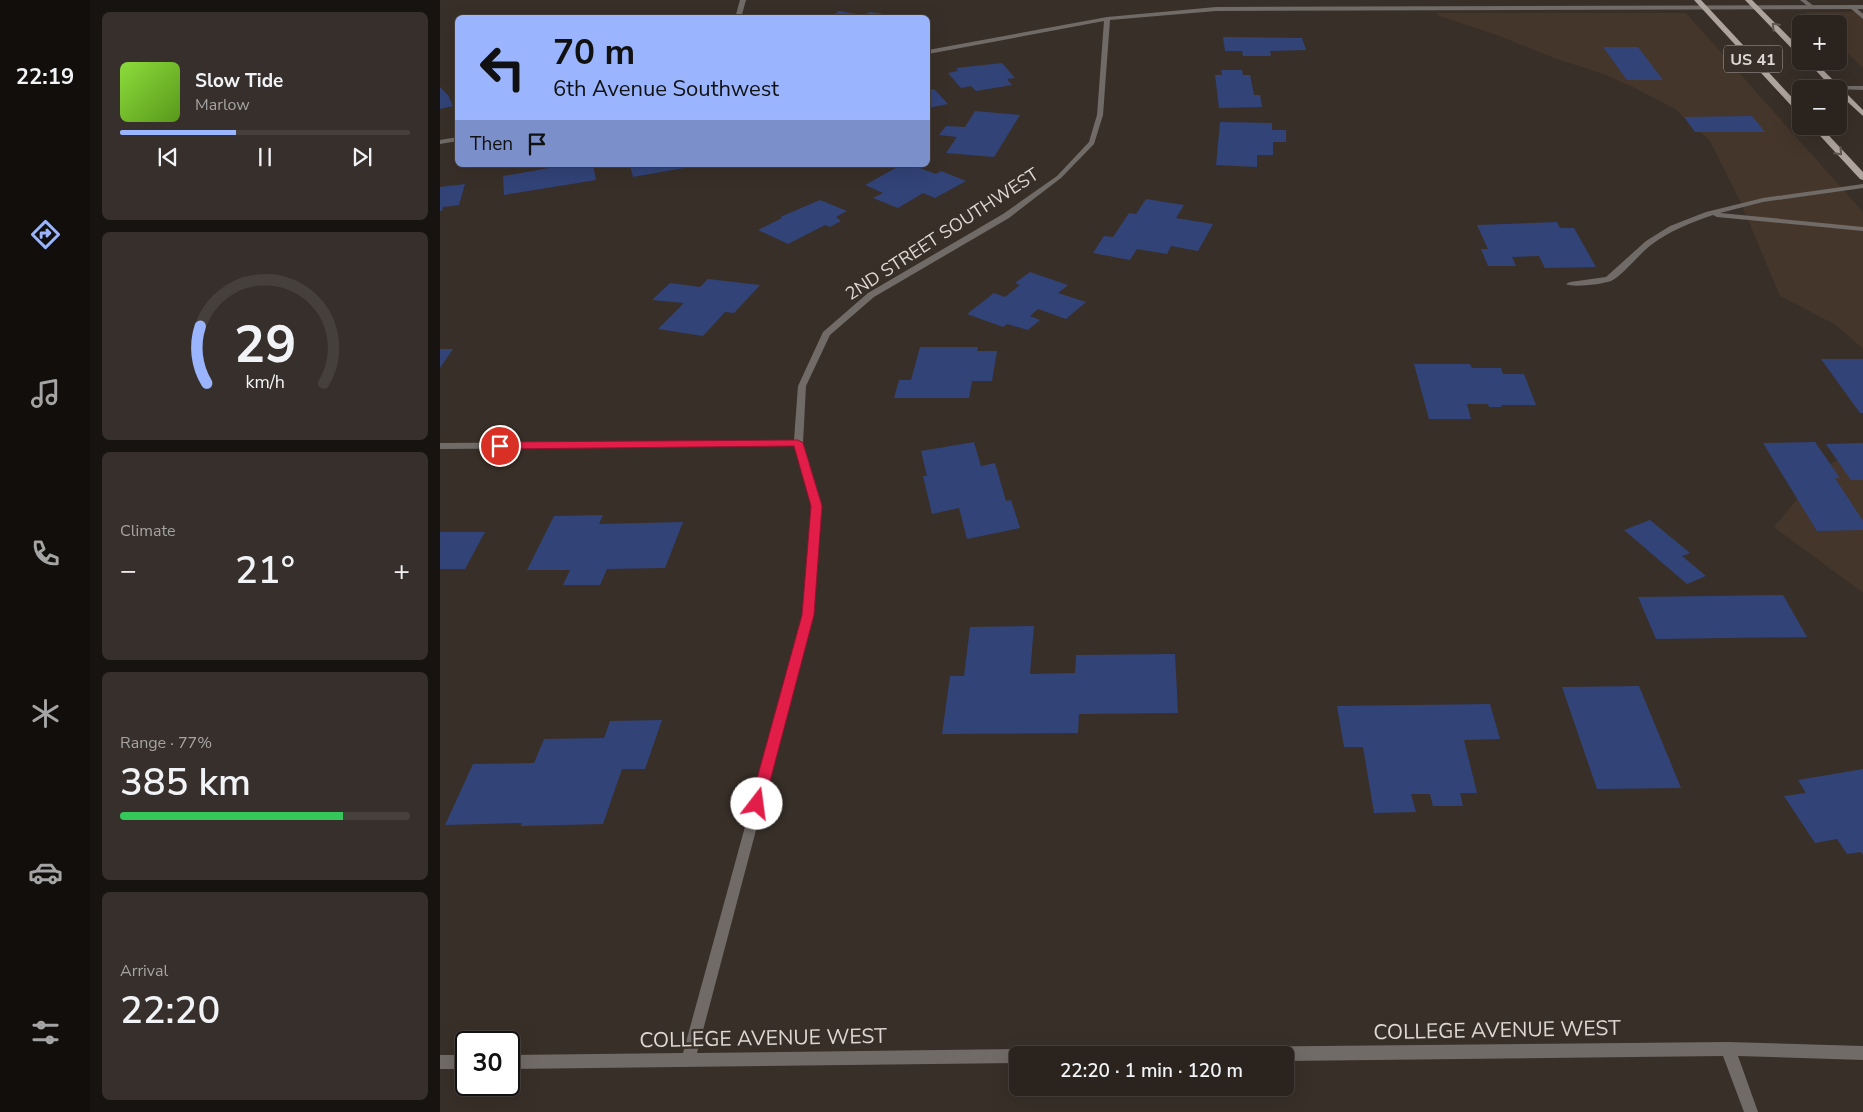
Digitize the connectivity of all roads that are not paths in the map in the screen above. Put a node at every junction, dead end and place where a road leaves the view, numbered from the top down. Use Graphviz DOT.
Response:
graph roads {
  1 [pos="743,0"];
  2 [pos="1697,0"];
  3 [pos="1748,0"];
  4 [pos="1804,0"];
  5 [pos="1812,7"];
  6 [pos="1852,7"];
  7 [pos="1863,7"];
  8 [pos="1704,8"];
  9 [pos="1756,8"];
  10 [pos="739,15"];
  11 [pos="1863,17"];
  12 [pos="1107,19"];
  13 [pos="1792,44"];
  14 [pos="930,52"];
  15 [pos="1819,70"];
  16 [pos="1829,80"];
  17 [pos="1863,88"];
  18 [pos="1847,89"];
  19 [pos="1847,98"];
  20 [pos="1792,101"];
  21 [pos="1863,114"];
  22 [pos="1824,135"];
  23 [pos="455,140"];
  24 [pos="440,142"];
  25 [pos="1863,177"];
  26 [pos="1863,186"];
  27 [pos="1709,214"];
  28 [pos="1863,230"];
  29 [pos="1570,284"];
  30 [pos="798,443"];
  31 [pos="440,446"];
  32 [pos="1728,1049"];
  33 [pos="1294,1053"];
  34 [pos="1863,1053"];
  35 [pos="1009,1056"];
  36 [pos="688,1060"];
  37 [pos="440,1062"];
  38 [pos="455,1062"];
  39 [pos="520,1062"];
  40 [pos="1751,1112"];
  1 -- 10 [label="street"];
  2 -- 8 [label="main road, US 41"];
  3 -- 9 [label="main road, US 41"];
  4 -- 5 [label="street"];
  5 -- 6 [label="street"];
  5 -- 9 [label="street"];
  6 -- 7 [label="street"];
  6 -- 11 [label="street"];
  8 -- 9 [label="street"];
  8 -- 12 [label="street"];
  8 -- 20 [label="main road, US 41"];
  13 -- 9 [label="main road, US 41, one-way"];
  12 -- 14 [label="street"];
  12 -- 30 [label="street, 2ND STREET SOUTHWEST"];
  15 -- 16 [label="main road"];
  17 -- 18 [label="street"];
  19 -- 21 [label="main road"];
  22 -- 25 [label="main road, one-way"];
  23 -- 24 [label="street"];
  26 -- 27 [label="street"];
  27 -- 28 [label="street"];
  27 -- 29 [label="street"];
  30 -- 31 [label="street"];
  30 -- 36 [label="street, 2ND STREET SOUTHWEST"];
  32 -- 33 [label="street, COLLEGE AVENUE WEST"];
  32 -- 34 [label="street, COLLEGE AVENUE WEST"];
  32 -- 40 [label="street"];
  35 -- 36 [label="street, COLLEGE AVENUE WEST"];
  36 -- 39 [label="street, COLLEGE AVENUE WEST"];
  37 -- 38 [label="street"];
}
